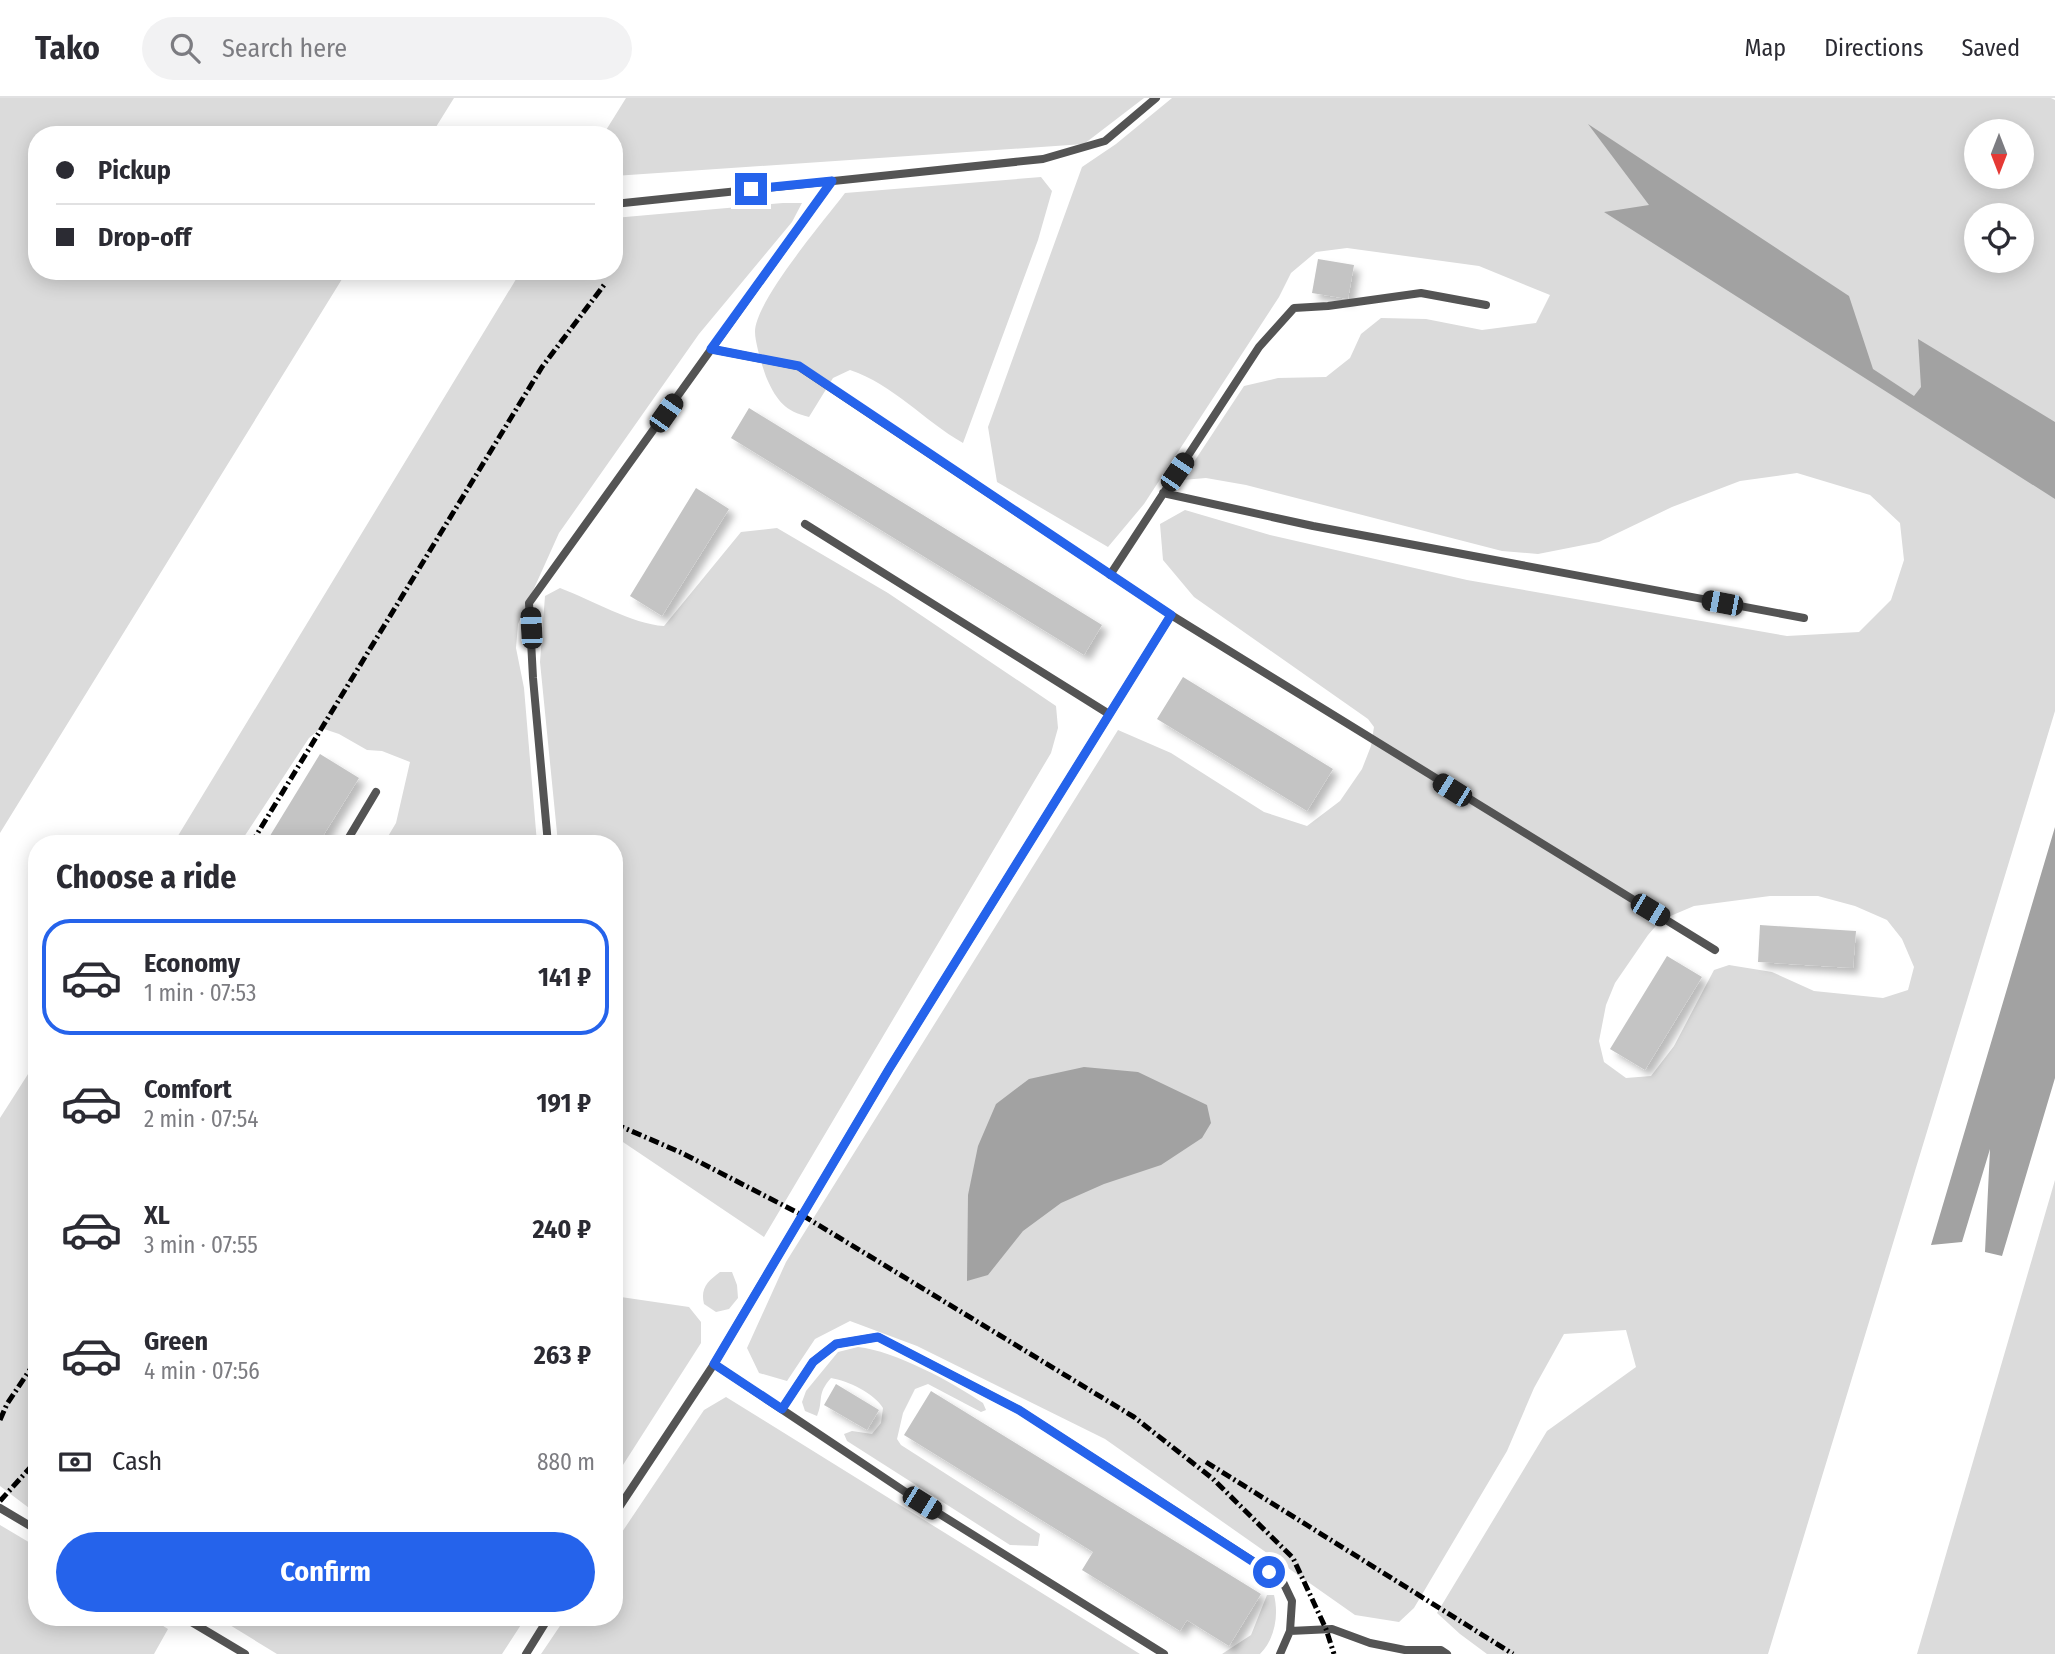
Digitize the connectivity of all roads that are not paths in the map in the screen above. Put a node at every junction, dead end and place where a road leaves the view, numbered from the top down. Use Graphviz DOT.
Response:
graph roads {
  1 [pos="1156,98"];
  2 [pos="832,181"];
  3 [pos="623,203"];
  4 [pos="1486,304"];
  5 [pos="711,349"];
  6 [pos="1163,493"];
  7 [pos="805,524"];
  8 [pos="1110,575"];
  9 [pos="1171,615"];
  10 [pos="1804,618"];
  11 [pos="1109,714"];
  12 [pos="376,792"];
  13 [pos="350,835"];
  14 [pos="547,835"];
  15 [pos="1715,950"];
  16 [pos="714,1364"];
  17 [pos="782,1409"];
  18 [pos="623,1501"];
  19 [pos="0,1508"];
  20 [pos="28,1525"];
  21 [pos="198,1626"];
  22 [pos="543,1626"];
  23 [pos="1290,1631"];
  24 [pos="1370,1643"];
  25 [pos="245,1654"];
  26 [pos="526,1654"];
  27 [pos="1164,1654"];
  28 [pos="1280,1654"];
  29 [pos="1371,1654"];
  30 [pos="1447,1654"];
  1 -- 2 [label="lane"];
  2 -- 3 [label="lane"];
  2 -- 5 [label="lane"];
  4 -- 6 [label="lane"];
  5 -- 8 [label="lane"];
  5 -- 14 [label="lane"];
  6 -- 8 [label="lane"];
  6 -- 10 [label="lane"];
  7 -- 11 [label="lane"];
  8 -- 9 [label="lane"];
  9 -- 11 [label="lane"];
  9 -- 15 [label="lane"];
  11 -- 16 [label="lane"];
  12 -- 13 [label="lane"];
  16 -- 17 [label="lane"];
  16 -- 18 [label="lane"];
  17 -- 23 [label="lane"];
  17 -- 27 [label="lane"];
  19 -- 20 [label="lane"];
  21 -- 25 [label="lane"];
  22 -- 26 [label="lane"];
  23 -- 24 [label="lane"];
  23 -- 28 [label="lane"];
  24 -- 29 [label="lane"];
  24 -- 30 [label="lane"];
}
